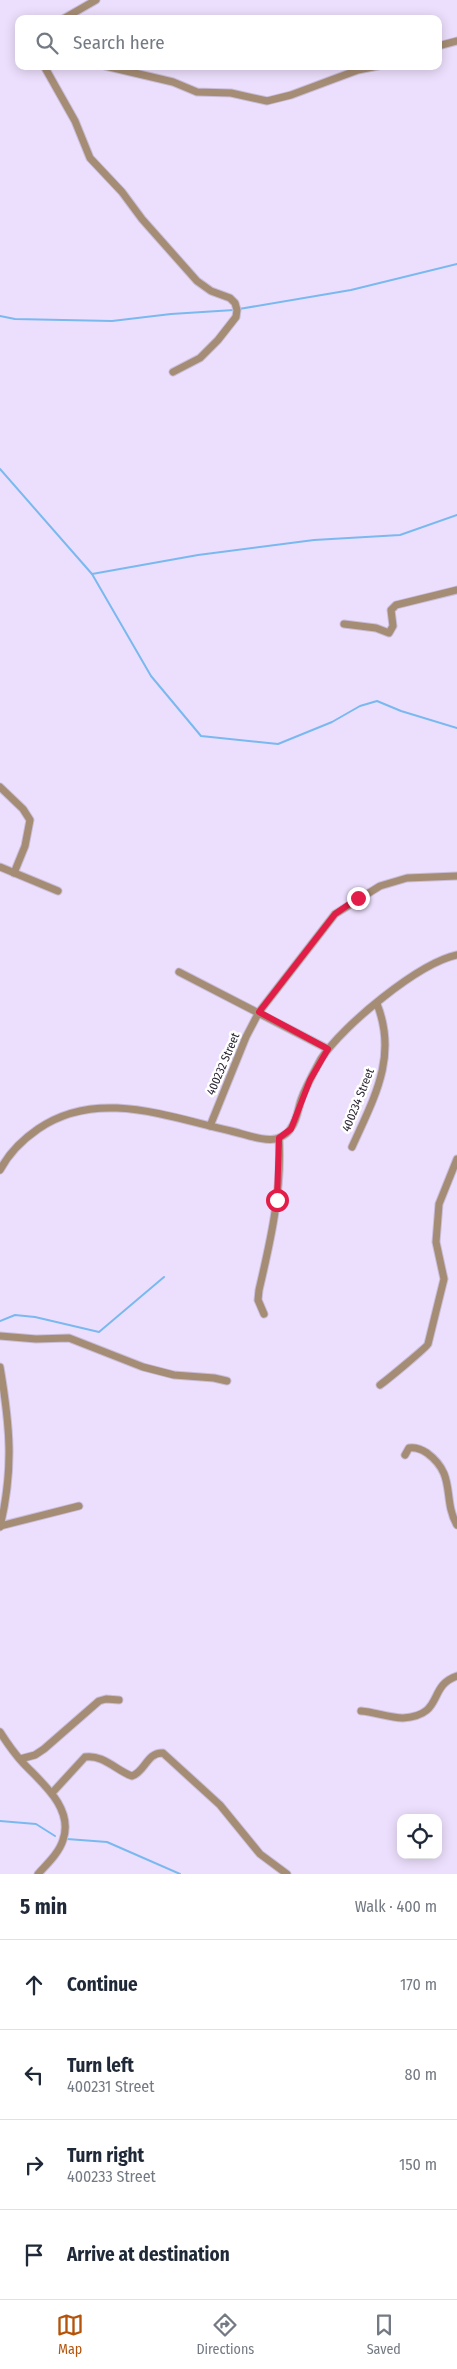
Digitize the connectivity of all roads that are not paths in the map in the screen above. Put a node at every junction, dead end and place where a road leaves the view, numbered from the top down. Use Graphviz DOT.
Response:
graph roads {
  1 [pos="96,0"];
  2 [pos="70,15"];
  3 [pos="457,41"];
  4 [pos="442,45"];
  5 [pos="46,70"];
  6 [pos="122,70"];
  7 [pos="358,70"];
  8 [pos="173,372"];
  9 [pos="457,590"];
  10 [pos="344,624"];
  11 [pos="0,788"];
  12 [pos="0,868"];
  13 [pos="14,873"];
  14 [pos="457,876"];
  15 [pos="58,891"];
  16 [pos="457,955"];
  17 [pos="179,972"];
  18 [pos="377,1004"];
  19 [pos="259,1012"];
  20 [pos="328,1049"];
  21 [pos="210,1126"];
  22 [pos="279,1138"];
  23 [pos="352,1146"];
  24 [pos="3,1158"];
  25 [pos="457,1159"];
  26 [pos="0,1170"];
  27 [pos="264,1314"];
  28 [pos="0,1336"];
  29 [pos="0,1367"];
  30 [pos="227,1381"];
  31 [pos="380,1385"];
  32 [pos="404,1455"];
  33 [pos="79,1506"];
  34 [pos="0,1526"];
  35 [pos="457,1526"];
  36 [pos="457,1676"];
  37 [pos="119,1700"];
  38 [pos="361,1711"];
  39 [pos="0,1732"];
  40 [pos="7,1742"];
  41 [pos="0,1747"];
  42 [pos="20,1759"];
  43 [pos="52,1793"];
  44 [pos="38,1874"];
  45 [pos="287,1874"];
  1 -- 2 [label="street"];
  3 -- 4 [label="street"];
  5 -- 8 [label="street"];
  6 -- 7 [label="street"];
  9 -- 10 [label="street"];
  11 -- 13 [label="street"];
  12 -- 13 [label="street"];
  13 -- 15 [label="street"];
  14 -- 19 [label="street, 400232 Street"];
  16 -- 18 [label="street"];
  17 -- 19 [label="street"];
  18 -- 20 [label="street"];
  18 -- 23 [label="street, 400234 Street"];
  19 -- 20 [label="street"];
  19 -- 21 [label="street, 400232 Street"];
  20 -- 22 [label="street"];
  21 -- 22 [label="street"];
  21 -- 24 [label="street"];
  22 -- 27 [label="street"];
  24 -- 26 [label="street"];
  25 -- 31 [label="street"];
  28 -- 30 [label="street"];
  29 -- 34 [label="street"];
  32 -- 35 [label="street"];
  33 -- 34 [label="street"];
  36 -- 38 [label="street"];
  37 -- 42 [label="street"];
  39 -- 40 [label="street"];
  40 -- 41 [label="street"];
  40 -- 42 [label="street"];
  42 -- 43 [label="street"];
  43 -- 44 [label="street"];
  43 -- 45 [label="street"];
}
